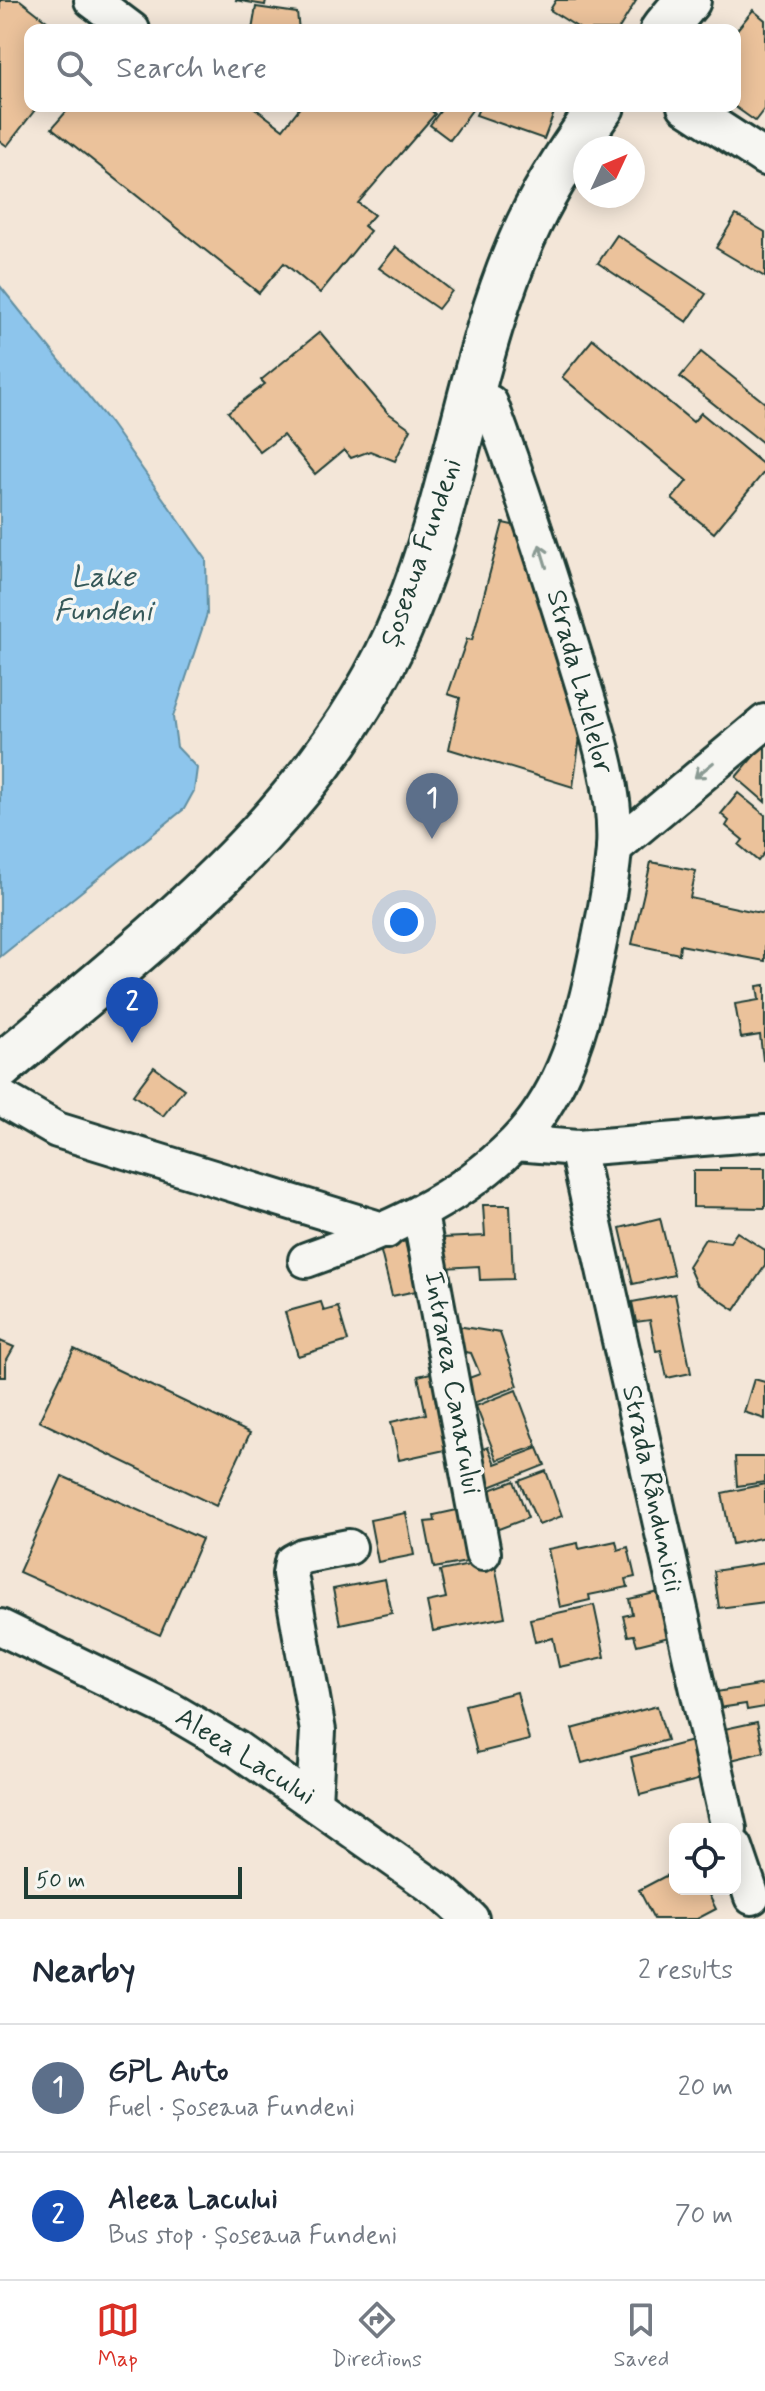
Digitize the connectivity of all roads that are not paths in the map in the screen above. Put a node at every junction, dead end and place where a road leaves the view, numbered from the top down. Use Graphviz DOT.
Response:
graph roads {
  1 [pos="92,0"];
  2 [pos="688,0"];
  3 [pos="714,0"];
  4 [pos="124,24"];
  5 [pos="668,24"];
  6 [pos="694,24"];
  7 [pos="598,112"];
  8 [pos="625,112"];
  9 [pos="694,112"];
  10 [pos="607,136"];
  11 [pos="765,158"];
  12 [pos="573,187"];
  13 [pos="490,403"];
  14 [pos="765,722"];
  15 [pos="614,848"];
  16 [pos="0,1067"];
  17 [pos="0,1098"];
  18 [pos="765,1133"];
  19 [pos="516,1143"];
  20 [pos="577,1148"];
  21 [pos="420,1214"];
  22 [pos="386,1231"];
  23 [pos="306,1260"];
  24 [pos="349,1547"];
  25 [pos="483,1553"];
  26 [pos="0,1627"];
  27 [pos="314,1801"];
  28 [pos="728,1823"];
  29 [pos="741,1865"];
  30 [pos="752,1897"];
  31 [pos="471,1919"];
  1 -- 4 [label="street"];
  2 -- 5 [label="main road"];
  3 -- 6 [label="main road"];
  7 -- 16 [label="main road, Șoseaua Fundeni"];
  8 -- 10 [label="main road"];
  9 -- 11 [label="street"];
  12 -- 13 [label="main road, Șoseaua Fundeni"];
  15 -- 13 [label="street, Strada Lalelelor, one-way"];
  13 -- 17 [label="main road, Șoseaua Fundeni"];
  14 -- 15 [label="street, one-way"];
  15 -- 19 [label="street, Strada Lalelelor"];
  17 -- 22 [label="street"];
  18 -- 20 [label="street"];
  19 -- 20 [label="street"];
  19 -- 21 [label="street, Strada Lalelelor"];
  20 -- 28 [label="street, Strada Rândunicii"];
  21 -- 22 [label="street, Strada Lalelelor"];
  21 -- 25 [label="street, Intrarea Canarului"];
  22 -- 23 [label="street, Strada Lalelelor"];
  24 -- 27 [label="street"];
  26 -- 27 [label="street, Aleea Lacului"];
  27 -- 31 [label="street, Aleea Lacului"];
  29 -- 30 [label="street"];
}
